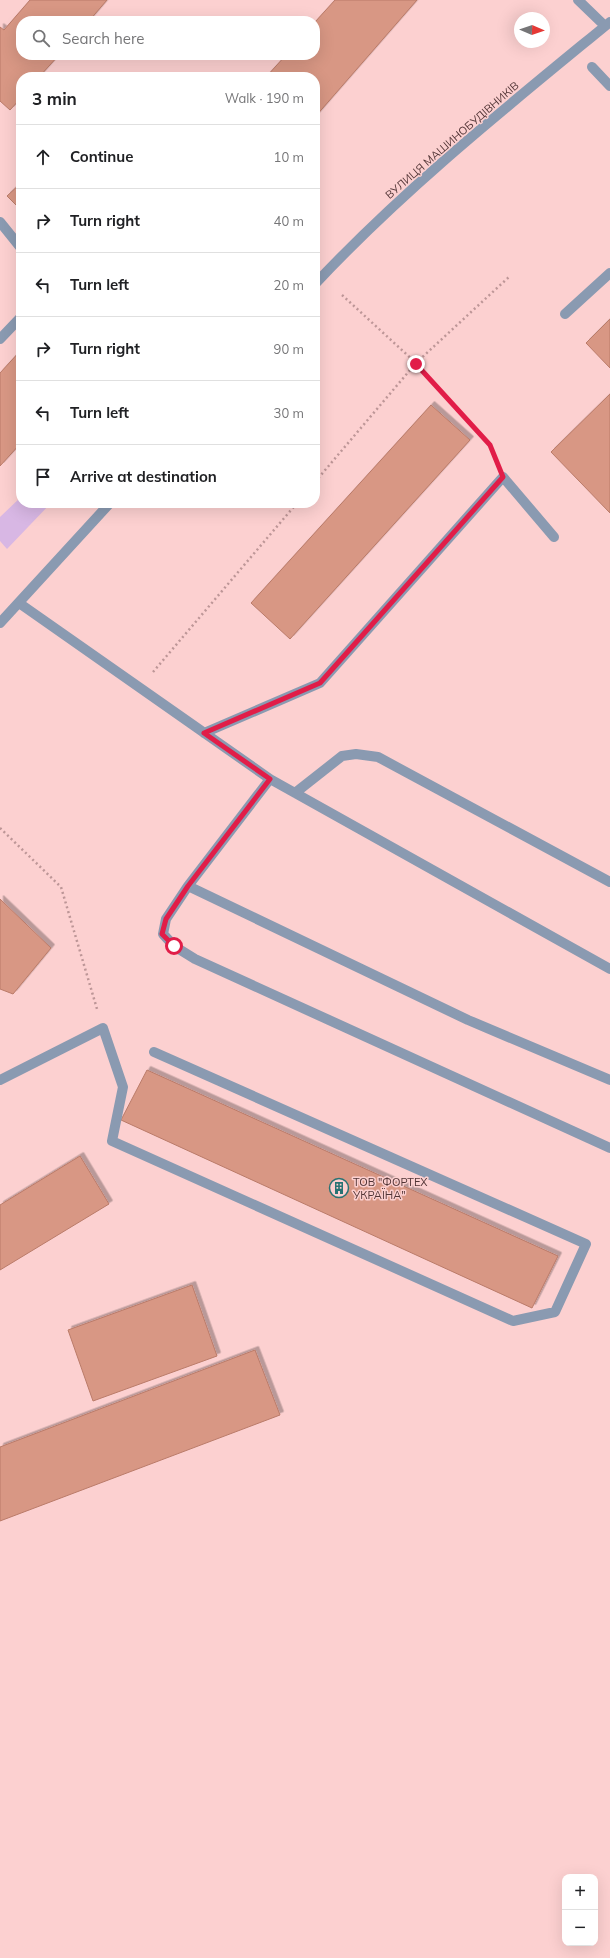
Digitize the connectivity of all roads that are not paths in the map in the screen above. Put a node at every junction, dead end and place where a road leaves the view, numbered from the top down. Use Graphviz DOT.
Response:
graph roads {
  1 [pos="578,0"];
  2 [pos="607,24"];
  3 [pos="592,67"];
  4 [pos="610,86"];
  5 [pos="0,222"];
  6 [pos="16,242"];
  7 [pos="610,273"];
  8 [pos="320,279"];
  9 [pos="565,314"];
  10 [pos="16,322"];
  11 [pos="0,339"];
  12 [pos="105,508"];
  13 [pos="554,537"];
  14 [pos="19,603"];
  15 [pos="0,623"];
  16 [pos="204,733"];
  17 [pos="270,779"];
  18 [pos="295,793"];
  19 [pos="610,882"];
  20 [pos="188,886"];
  21 [pos="610,969"];
  22 [pos="154,1052"];
  23 [pos="0,1080"];
  24 [pos="610,1080"];
  25 [pos="610,1148"];
  1 -- 2 [label="street"];
  2 -- 8 [label="street, ВУЛИЦЯ МАШИНОБУДІВНИКІВ"];
  3 -- 4 [label="street"];
  5 -- 6 [label="street"];
  7 -- 9 [label="street"];
  10 -- 11 [label="street"];
  12 -- 14 [label="street"];
  13 -- 16 [label="street"];
  14 -- 15 [label="street"];
  14 -- 16 [label="street"];
  16 -- 17 [label="street"];
  17 -- 18 [label="street"];
  17 -- 20 [label="street"];
  18 -- 19 [label="street"];
  18 -- 21 [label="street"];
  20 -- 24 [label="street"];
  20 -- 25 [label="street"];
  22 -- 23 [label="street"];
}
